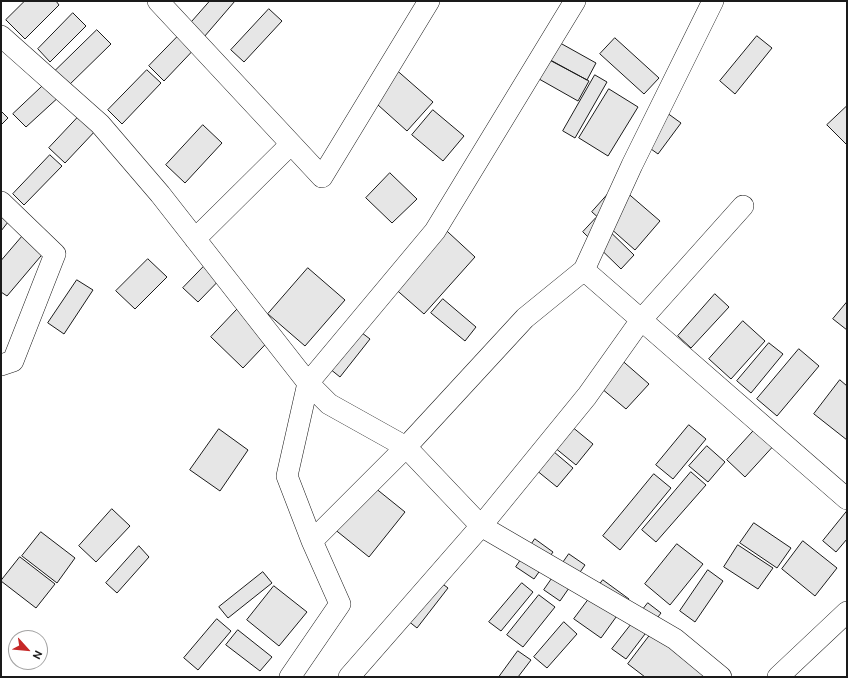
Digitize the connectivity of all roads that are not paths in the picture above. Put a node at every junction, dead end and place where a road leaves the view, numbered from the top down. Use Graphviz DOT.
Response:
graph roads {
  1 [pos="158,1"];
  2 [pos="429,1"];
  3 [pos="575,1"];
  4 [pos="713,1"];
  5 [pos="1,36"];
  6 [pos="291,144"];
  7 [pos="1,202"];
  8 [pos="743,206"];
  9 [pos="195,239"];
  10 [pos="584,270"];
  11 [pos="641,320"];
  12 [pos="1,365"];
  13 [pos="308,383"];
  14 [pos="406,447"];
  15 [pos="847,499"];
  16 [pos="481,526"];
  17 [pos="312,541"];
  18 [pos="847,612"];
  19 [pos="290,677"];
  20 [pos="349,677"];
  21 [pos="721,677"];
  22 [pos="778,677"];
  1 -- 6 [label="street"];
  2 -- 6 [label="street"];
  3 -- 13 [label="street"];
  4 -- 10 [label="street"];
  5 -- 9 [label="street"];
  6 -- 9 [label="street"];
  7 -- 12 [label="street"];
  8 -- 11 [label="street"];
  9 -- 13 [label="street"];
  10 -- 11 [label="street"];
  10 -- 14 [label="street"];
  11 -- 15 [label="street"];
  11 -- 16 [label="street"];
  13 -- 14 [label="street"];
  13 -- 17 [label="street"];
  14 -- 16 [label="street"];
  14 -- 17 [label="street"];
  16 -- 20 [label="street"];
  16 -- 21 [label="street"];
  17 -- 19 [label="street"];
  18 -- 22 [label="street"];
}
